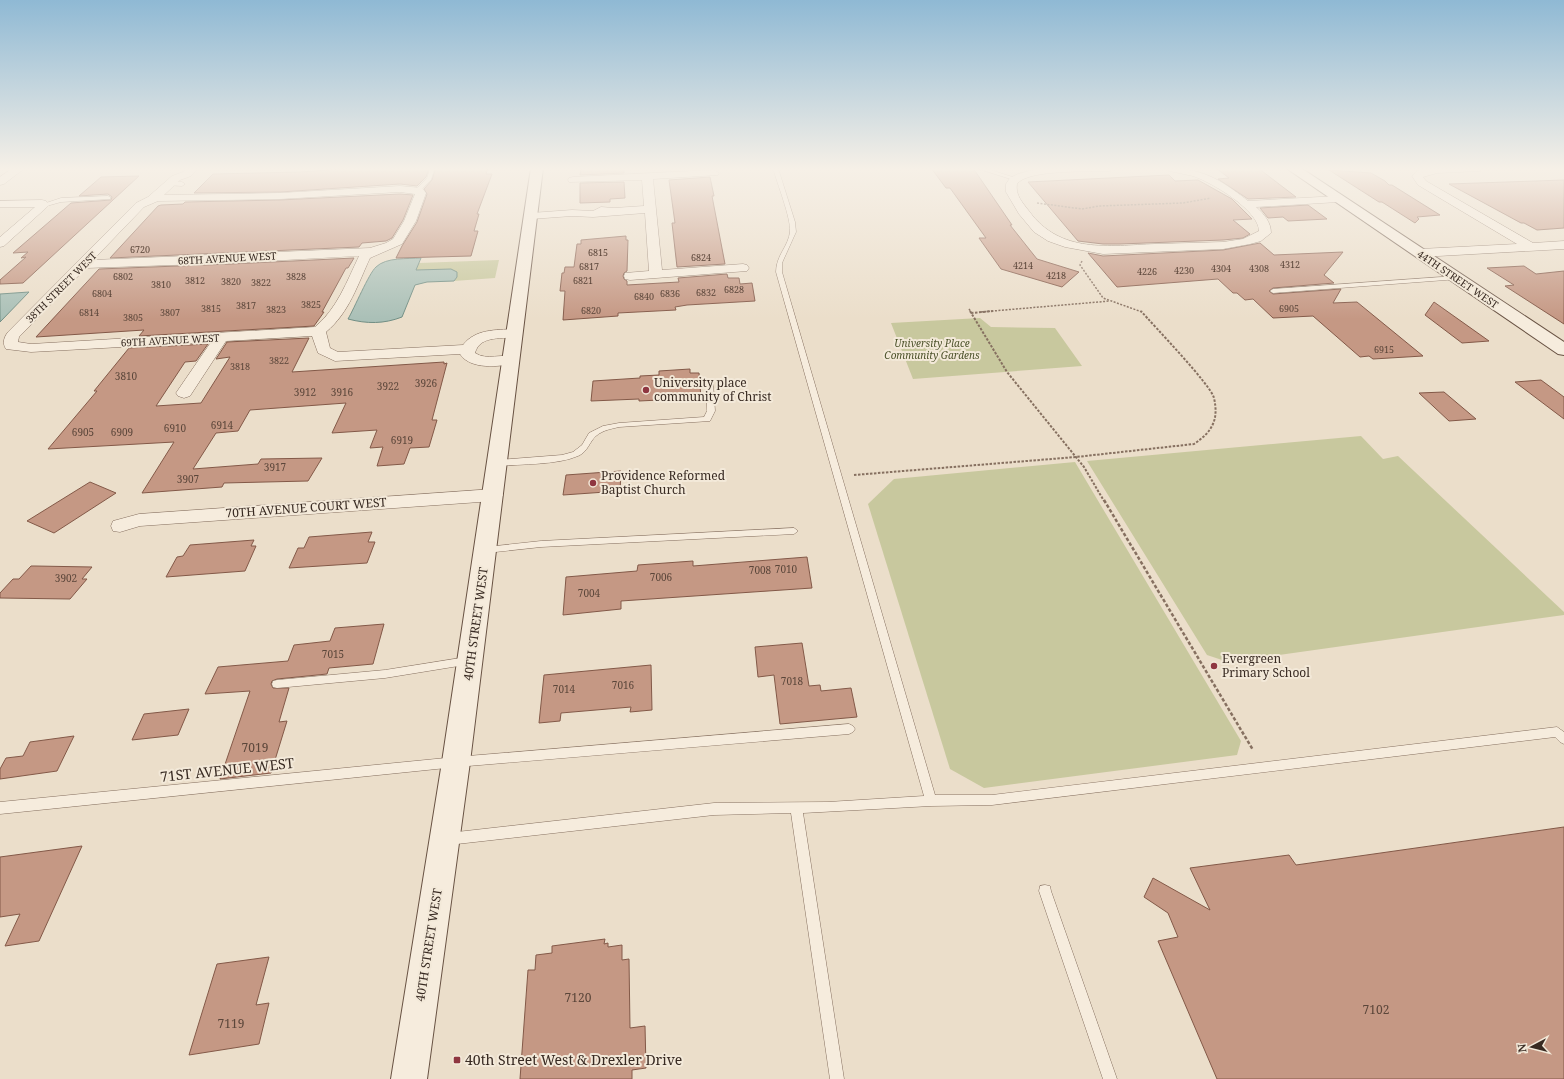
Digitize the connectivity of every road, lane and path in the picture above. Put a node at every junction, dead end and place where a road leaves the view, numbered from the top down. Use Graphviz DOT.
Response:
graph roads {
  1 [pos="28,218"];
  2 [pos="127,218"];
  3 [pos="410,218"];
  4 [pos="531,218"];
  5 [pos="650,218"];
  6 [pos="791,218"];
  7 [pos="1033,218"];
  8 [pos="1261,218"];
  9 [pos="1367,218"];
  10 [pos="1482,218"];
  11 [pos="0,243"];
  12 [pos="1564,245"];
  13 [pos="1531,247"];
  14 [pos="1089,249"];
  15 [pos="370,252"];
  16 [pos="1420,253"];
  17 [pos="84,264"];
  18 [pos="743,268"];
  19 [pos="656,273"];
  20 [pos="630,276"];
  21 [pos="1457,278"];
  22 [pos="1273,291"];
  23 [pos="1112,301"];
  24 [pos="968,308"];
  25 [pos="971,313"];
  26 [pos="323,328"];
  27 [pos="514,333"];
  28 [pos="221,337"];
  29 [pos="11,346"];
  30 [pos="468,349"];
  31 [pos="1564,350"];
  32 [pos="511,360"];
  33 [pos="709,383"];
  34 [pos="184,393"];
  35 [pos="1076,456"];
  36 [pos="498,462"];
  37 [pos="837,477"];
  38 [pos="494,495"];
  39 [pos="120,526"];
  40 [pos="794,530"];
  41 [pos="486,550"];
  42 [pos="471,660"];
  43 [pos="277,684"];
  44 [pos="849,728"];
  45 [pos="1564,739"];
  46 [pos="1253,750"];
  47 [pos="456,762"];
  48 [pos="930,801"];
  49 [pos="796,807"];
  50 [pos="0,808"];
  51 [pos="445,839"];
  52 [pos="1045,891"];
  53 [pos="409,1079"];
  54 [pos="836,1079"];
  55 [pos="1110,1079"];
  1 -- 11 [label="street"];
  2 -- 17 [label="street, 38TH STREET WEST"];
  3 -- 15 [label="street, 68TH AVENUE WEST"];
  4 -- 27 [label="main road, 40TH STREET WEST"];
  5 -- 19 [label="street"];
  6 -- 37 [label="lane"];
  7 -- 14 [label="street"];
  8 -- 14 [label="street"];
  9 -- 16 [label="main road, 44TH STREET WEST"];
  10 -- 13 [label="street"];
  12 -- 13 [label="street"];
  13 -- 16 [label="street"];
  14 -- 23 [label="path"];
  15 -- 17 [label="street, 68TH AVENUE WEST"];
  15 -- 26 [label="street"];
  16 -- 21 [label="main road, 44TH STREET WEST"];
  17 -- 29 [label="street, 38TH STREET WEST"];
  18 -- 19 [label="street"];
  19 -- 20 [label="street"];
  21 -- 22 [label="lane"];
  21 -- 31 [label="main road, 44TH STREET WEST"];
  23 -- 25 [label="path"];
  23 -- 35 [label="path"];
  24 -- 25 [label="path"];
  25 -- 35 [label="path"];
  26 -- 28 [label="street, 69TH AVENUE WEST"];
  26 -- 30 [label="street"];
  27 -- 30 [label="street"];
  27 -- 32 [label="main road, 40TH STREET WEST"];
  28 -- 29 [label="street, 69TH AVENUE WEST"];
  28 -- 34 [label="street"];
  30 -- 32 [label="street"];
  32 -- 36 [label="main road, 40TH STREET WEST"];
  33 -- 36 [label="lane"];
  35 -- 37 [label="path"];
  35 -- 46 [label="path"];
  36 -- 38 [label="main road, 40TH STREET WEST"];
  37 -- 48 [label="lane"];
  38 -- 39 [label="street, 70TH AVENUE COURT WEST"];
  38 -- 41 [label="main road, 40TH STREET WEST"];
  40 -- 41 [label="lane"];
  41 -- 42 [label="main road, 40TH STREET WEST"];
  42 -- 43 [label="lane"];
  42 -- 47 [label="main road, 40TH STREET WEST"];
  44 -- 47 [label="lane, 71ST AVENUE WEST"];
  45 -- 48 [label="lane"];
  47 -- 50 [label="lane, 71ST AVENUE WEST"];
  47 -- 51 [label="main road, 40TH STREET WEST"];
  48 -- 49 [label="lane"];
  49 -- 51 [label="lane"];
  49 -- 54 [label="lane"];
  51 -- 53 [label="main road, 40TH STREET WEST"];
  52 -- 55 [label="lane"];
}
